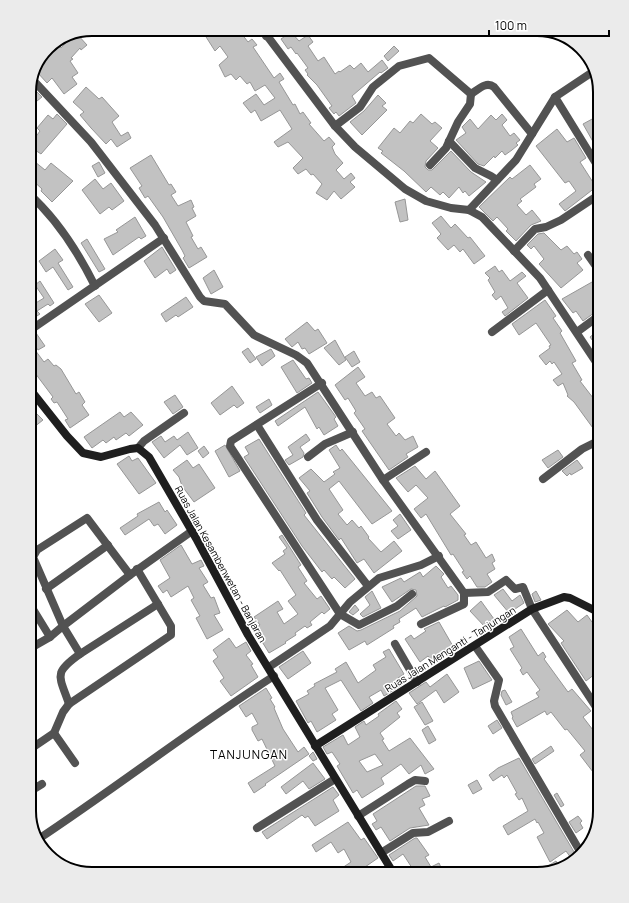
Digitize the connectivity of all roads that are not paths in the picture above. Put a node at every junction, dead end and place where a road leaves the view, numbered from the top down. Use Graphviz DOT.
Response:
graph roads {
  1 [pos="266,36"];
  2 [pos="590,74"];
  3 [pos="37,84"];
  4 [pos="471,94"];
  5 [pos="555,97"];
  6 [pos="335,126"];
  7 [pos="532,134"];
  8 [pos="449,141"];
  9 [pos="593,159"];
  10 [pos="430,165"];
  11 [pos="496,180"];
  12 [pos="593,199"];
  13 [pos="36,201"];
  14 [pos="469,210"];
  15 [pos="164,238"];
  16 [pos="514,251"];
  17 [pos="588,254"];
  18 [pos="593,262"];
  19 [pos="95,286"];
  20 [pos="548,290"];
  21 [pos="593,320"];
  22 [pos="36,325"];
  23 [pos="492,332"];
  24 [pos="577,332"];
  25 [pos="593,357"];
  26 [pos="322,383"];
  27 [pos="36,396"];
  28 [pos="184,413"];
  29 [pos="257,425"];
  30 [pos="353,432"];
  31 [pos="593,444"];
  32 [pos="138,448"];
  33 [pos="426,452"];
  34 [pos="308,457"];
  35 [pos="544,479"];
  36 [pos="383,480"];
  37 [pos="192,531"];
  38 [pos="108,545"];
  39 [pos="36,552"];
  40 [pos="439,556"];
  41 [pos="36,564"];
  42 [pos="137,570"];
  43 [pos="130,575"];
  44 [pos="368,586"];
  45 [pos="46,589"];
  46 [pos="464,593"];
  47 [pos="412,594"];
  48 [pos="158,604"];
  49 [pos="532,609"];
  50 [pos="593,610"];
  51 [pos="36,614"];
  52 [pos="340,614"];
  53 [pos="421,624"];
  54 [pos="63,626"];
  55 [pos="50,637"];
  56 [pos="395,644"];
  57 [pos="36,645"];
  58 [pos="475,646"];
  59 [pos="80,654"];
  60 [pos="269,666"];
  61 [pos="274,676"];
  62 [pos="417,682"];
  63 [pos="593,702"];
  64 [pos="69,704"];
  65 [pos="54,733"];
  66 [pos="36,745"];
  67 [pos="315,746"];
  68 [pos="76,763"];
  69 [pos="335,779"];
  70 [pos="425,780"];
  71 [pos="42,784"];
  72 [pos="36,788"];
  73 [pos="358,816"];
  74 [pos="449,821"];
  75 [pos="257,828"];
  76 [pos="42,836"];
  77 [pos="579,849"];
  78 [pos="381,853"];
  79 [pos="390,867"];
  1 -- 6 [label="street"];
  2 -- 5 [label="street"];
  3 -- 15 [label="street"];
  4 -- 6 [label="street"];
  4 -- 7 [label="street"];
  4 -- 8 [label="street"];
  5 -- 7 [label="street"];
  5 -- 9 [label="street"];
  6 -- 14 [label="street"];
  7 -- 11 [label="street"];
  8 -- 10 [label="street"];
  8 -- 11 [label="street"];
  11 -- 14 [label="street"];
  12 -- 16 [label="street"];
  13 -- 19 [label="street"];
  14 -- 16 [label="street"];
  15 -- 19 [label="street"];
  15 -- 26 [label="street"];
  16 -- 20 [label="street"];
  17 -- 18 [label="street"];
  19 -- 22 [label="street"];
  20 -- 23 [label="street"];
  20 -- 24 [label="street"];
  21 -- 24 [label="street"];
  24 -- 25 [label="street"];
  26 -- 29 [label="street"];
  26 -- 30 [label="street"];
  27 -- 32 [label="main road"];
  28 -- 32 [label="street"];
  29 -- 44 [label="street"];
  29 -- 52 [label="street"];
  30 -- 34 [label="street"];
  30 -- 36 [label="street"];
  31 -- 35 [label="street"];
  32 -- 37 [label="main road, Ruas Jalan Kesambenwetan - Banjaran"];
  33 -- 36 [label="street"];
  36 -- 40 [label="street"];
  37 -- 42 [label="street"];
  37 -- 60 [label="main road, Ruas Jalan Kesambenwetan - Banjaran"];
  38 -- 39 [label="street"];
  38 -- 43 [label="street"];
  38 -- 45 [label="street"];
  40 -- 44 [label="street"];
  40 -- 46 [label="street"];
  41 -- 45 [label="street"];
  42 -- 43 [label="street"];
  42 -- 48 [label="street"];
  43 -- 54 [label="street"];
  44 -- 52 [label="street"];
  45 -- 54 [label="street"];
  46 -- 49 [label="street"];
  46 -- 53 [label="street"];
  47 -- 52 [label="street"];
  48 -- 59 [label="street"];
  48 -- 64 [label="street"];
  49 -- 50 [label="main road, Ruas Jalan Menganti - Tanjungan"];
  49 -- 58 [label="main road, Ruas Jalan Menganti - Tanjungan"];
  49 -- 63 [label="street"];
  51 -- 55 [label="street"];
  52 -- 60 [label="street"];
  54 -- 55 [label="street"];
  54 -- 59 [label="street"];
  55 -- 57 [label="street"];
  56 -- 62 [label="street"];
  58 -- 62 [label="main road, Ruas Jalan Menganti - Tanjungan"];
  58 -- 77 [label="street"];
  59 -- 64 [label="street"];
  60 -- 61 [label="main road, Ruas Jalan Kesambenwetan - Banjaran"];
  61 -- 67 [label="main road, Ruas Jalan Kesambenwetan - Banjaran"];
  61 -- 76 [label="street"];
  62 -- 67 [label="main road, Ruas Jalan Menganti - Tanjungan"];
  64 -- 65 [label="street"];
  65 -- 66 [label="street"];
  65 -- 68 [label="street"];
  67 -- 69 [label="main road, Ruas Jalan Kesambenwetan - Banjaran"];
  69 -- 73 [label="main road, Ruas Jalan Kesambenwetan - Banjaran"];
  69 -- 75 [label="street"];
  70 -- 73 [label="street"];
  71 -- 72 [label="street"];
  73 -- 78 [label="main road, Ruas Jalan Kesambenwetan - Banjaran"];
  74 -- 78 [label="street"];
  78 -- 79 [label="main road, Ruas Jalan Kesambenwetan - Banjaran"];
}
